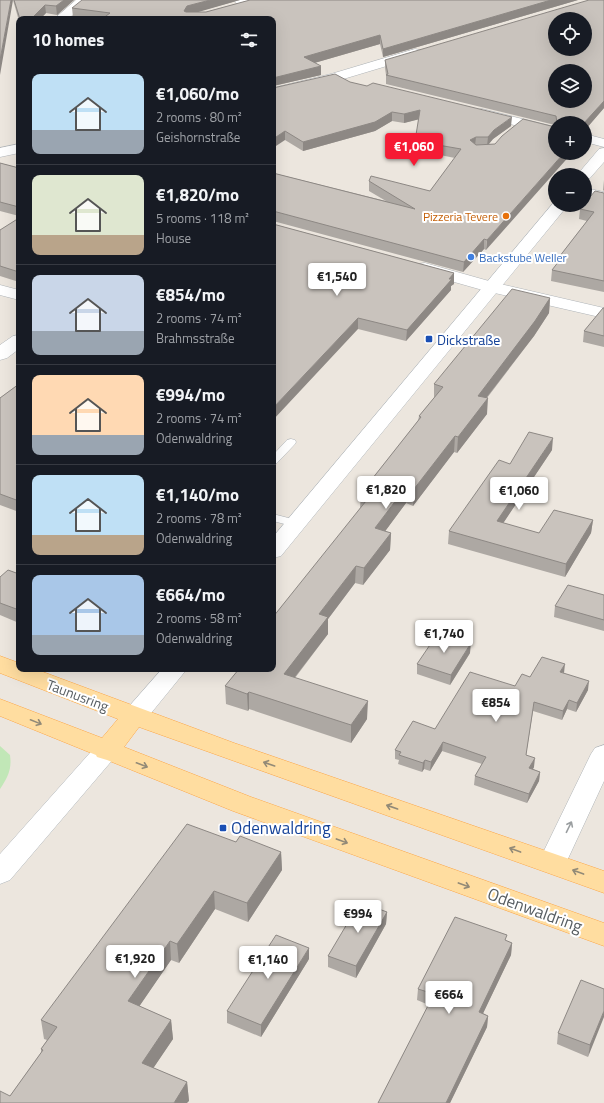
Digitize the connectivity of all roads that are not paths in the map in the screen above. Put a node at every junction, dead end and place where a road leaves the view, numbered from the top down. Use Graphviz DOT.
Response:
graph roads {
  1 [pos="83,0"];
  2 [pos="64,16"];
  3 [pos="424,50"];
  4 [pos="335,77"];
  5 [pos="364,84"];
  6 [pos="276,91"];
  7 [pos="471,110"];
  8 [pos="548,130"];
  9 [pos="592,140"];
  10 [pos="604,143"];
  11 [pos="604,152"];
  12 [pos="591,168"];
  13 [pos="592,194"];
  14 [pos="604,197"];
  15 [pos="554,212"];
  16 [pos="409,264"];
  17 [pos="492,286"];
  18 [pos="0,290"];
  19 [pos="16,294"];
  20 [pos="604,312"];
  21 [pos="16,342"];
  22 [pos="0,354"];
  23 [pos="291,442"];
  24 [pos="276,458"];
  25 [pos="276,518"];
  26 [pos="296,523"];
  27 [pos="276,546"];
  28 [pos="0,664"];
  29 [pos="172,672"];
  30 [pos="0,708"];
  31 [pos="120,734"];
  32 [pos="604,754"];
  33 [pos="552,863"];
  34 [pos="0,873"];
  35 [pos="604,882"];
  36 [pos="604,935"];
  1 -- 2 [label="main road"];
  3 -- 4 [label="main road"];
  4 -- 5 [label="main road"];
  4 -- 6 [label="main road"];
  7 -- 8 [label="main road"];
  9 -- 10 [label="main road"];
  11 -- 12 [label="main road"];
  13 -- 14 [label="main road"];
  15 -- 17 [label="main road"];
  16 -- 17 [label="main road"];
  17 -- 20 [label="main road"];
  17 -- 26 [label="main road"];
  18 -- 19 [label="main road"];
  21 -- 22 [label="main road"];
  23 -- 24 [label="lane"];
  25 -- 26 [label="lane"];
  26 -- 27 [label="main road"];
  28 -- 31 [label="main road, Taunusring"];
  29 -- 31 [label="main road"];
  30 -- 31 [label="main road, one-way"];
  33 -- 31 [label="main road, one-way"];
  31 -- 34 [label="main road"];
  31 -- 36 [label="main road, Odenwaldring, one-way"];
  33 -- 32 [label="main road, one-way"];
  35 -- 33 [label="main road, one-way"];
}
